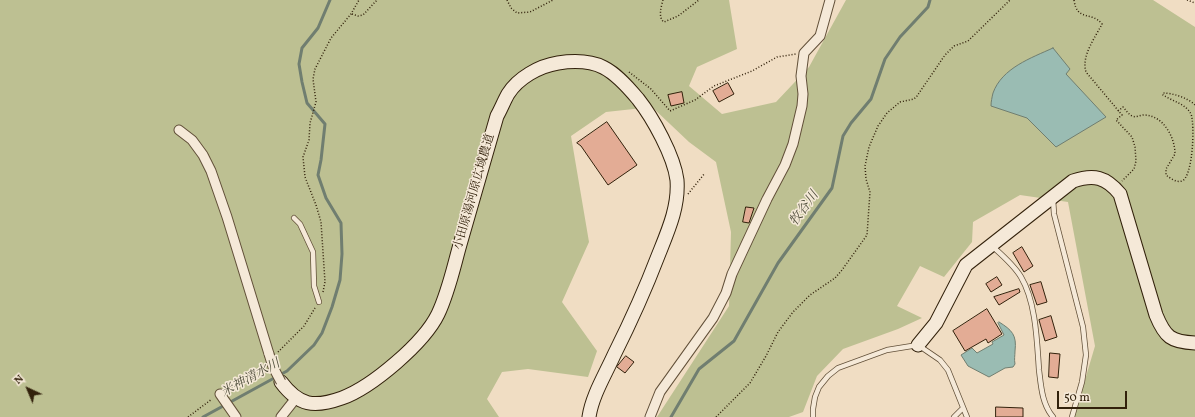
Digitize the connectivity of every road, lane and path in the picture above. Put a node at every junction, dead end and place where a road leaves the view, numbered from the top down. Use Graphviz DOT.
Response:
graph roads {
  1 [pos="359,0"];
  2 [pos="378,0"];
  3 [pos="507,0"];
  4 [pos="553,0"];
  5 [pos="663,0"];
  6 [pos="698,0"];
  7 [pos="830,0"];
  8 [pos="1010,0"];
  9 [pos="1074,0"];
  10 [pos="1187,0"];
  11 [pos="1195,3"];
  12 [pos="351,14"];
  13 [pos="804,53"];
  14 [pos="625,69"];
  15 [pos="1195,105"];
  16 [pos="1118,111"];
  17 [pos="179,130"];
  18 [pos="705,173"];
  19 [pos="1115,188"];
  20 [pos="1053,197"];
  21 [pos="676,200"];
  22 [pos="294,218"];
  23 [pos="991,245"];
  24 [pos="319,302"];
  25 [pos="1195,343"];
  26 [pos="918,345"];
  27 [pos="273,353"];
  28 [pos="267,364"];
  29 [pos="281,382"];
  30 [pos="221,396"];
  31 [pos="296,398"];
  32 [pos="963,408"];
  33 [pos="188,417"];
  34 [pos="236,417"];
  35 [pos="281,417"];
  36 [pos="589,417"];
  37 [pos="650,417"];
  38 [pos="716,417"];
  39 [pos="813,417"];
  40 [pos="954,417"];
  41 [pos="967,417"];
  42 [pos="1053,417"];
  43 [pos="1072,417"];
  1 -- 12 [label="path"];
  2 -- 12 [label="path"];
  3 -- 4 [label="path"];
  5 -- 6 [label="path"];
  7 -- 13 [label="street"];
  8 -- 38 [label="path"];
  9 -- 16 [label="path"];
  10 -- 11 [label="path"];
  12 -- 24 [label="path"];
  13 -- 14 [label="path"];
  13 -- 37 [label="street"];
  15 -- 16 [label="path"];
  16 -- 19 [label="path"];
  17 -- 27 [label="street, 小田原湯河原広域農道"];
  18 -- 21 [label="path"];
  19 -- 20 [label="street"];
  19 -- 25 [label="street"];
  20 -- 23 [label="street"];
  20 -- 43 [label="lane"];
  21 -- 31 [label="street, 小田原湯河原広域農道"];
  21 -- 36 [label="street, 小田原湯河原広域農道"];
  22 -- 24 [label="lane"];
  23 -- 26 [label="street"];
  23 -- 42 [label="lane"];
  24 -- 27 [label="path"];
  26 -- 32 [label="lane"];
  26 -- 39 [label="lane"];
  27 -- 29 [label="street, 小田原湯河原広域農道, bridge"];
  28 -- 30 [label="path"];
  29 -- 31 [label="street, 小田原湯河原広域農道"];
  30 -- 33 [label="path"];
  30 -- 34 [label="street"];
  31 -- 35 [label="street"];
  32 -- 40 [label="lane"];
  32 -- 41 [label="lane"];
}
